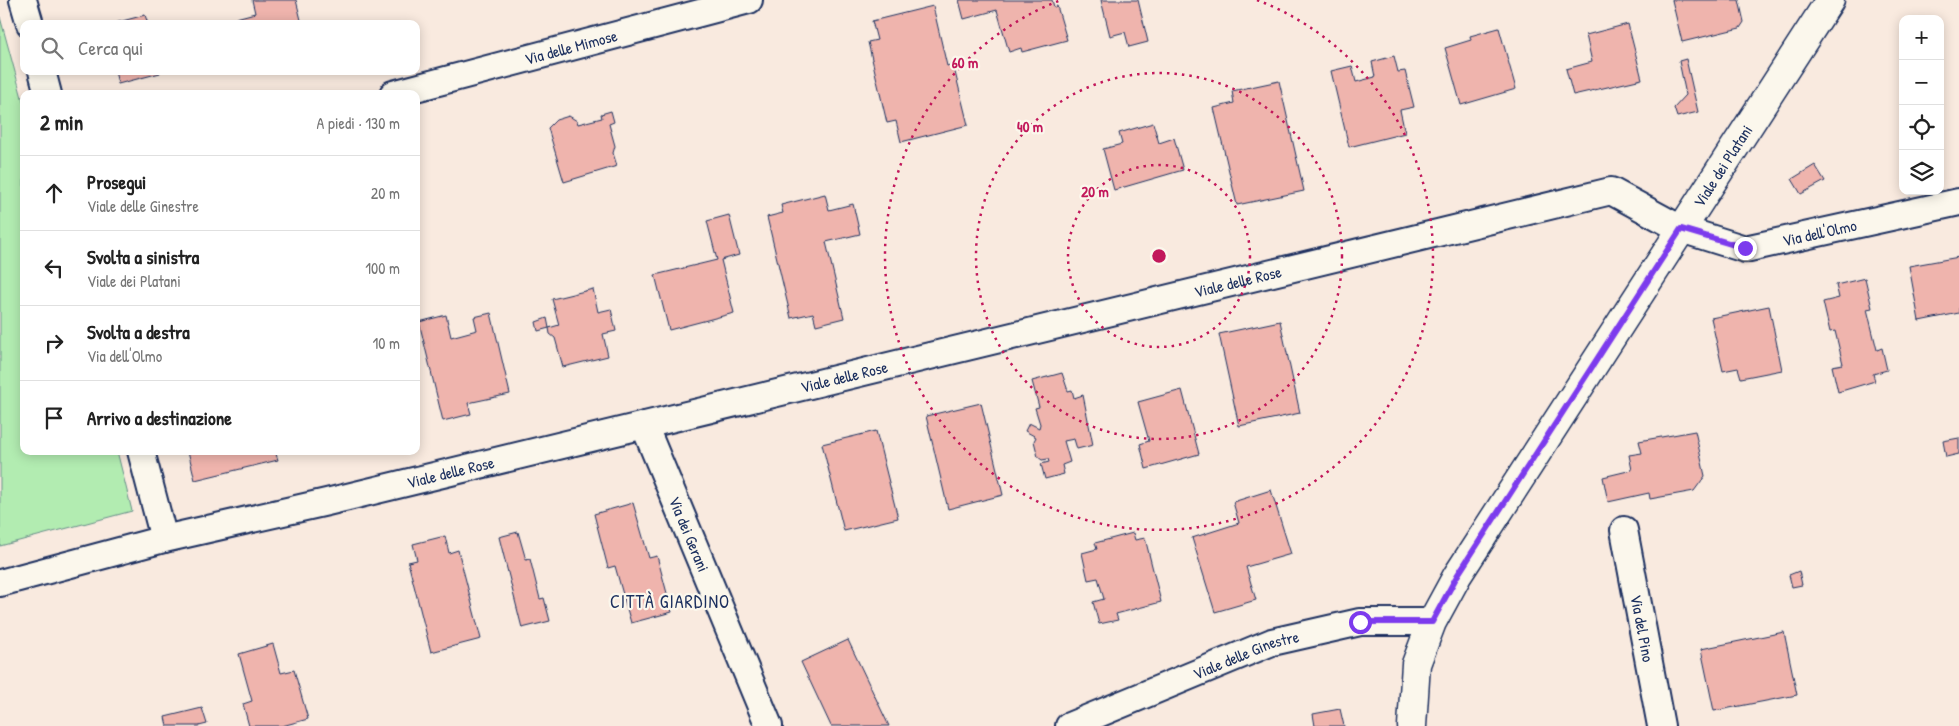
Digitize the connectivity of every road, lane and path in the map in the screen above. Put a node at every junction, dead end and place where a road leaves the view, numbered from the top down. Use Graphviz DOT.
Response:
graph roads {
  1 [pos="23,0"];
  2 [pos="749,0"];
  3 [pos="1830,0"];
  4 [pos="29,20"];
  5 [pos="43,75"];
  6 [pos="47,90"];
  7 [pos="408,90"];
  8 [pos="1959,202"];
  9 [pos="1681,229"];
  10 [pos="644,425"];
  11 [pos="142,455"];
  12 [pos="1624,530"];
  13 [pos="164,539"];
  14 [pos="0,583"];
  15 [pos="1432,622"];
  16 [pos="769,726"];
  17 [pos="1069,726"];
  18 [pos="1412,726"];
  19 [pos="1661,726"];
  1 -- 4 [label="street"];
  2 -- 7 [label="street, Via delle Mimose"];
  3 -- 9 [label="main road, Viale dei Platani"];
  5 -- 6 [label="street"];
  8 -- 9 [label="street, Via dell'Olmo"];
  9 -- 10 [label="street, Viale delle Rose"];
  9 -- 15 [label="main road, Viale dei Platani"];
  10 -- 13 [label="street, Viale delle Rose"];
  10 -- 16 [label="street, Via dei Gerani"];
  11 -- 13 [label="street"];
  12 -- 19 [label="street, Via del Pino"];
  13 -- 14 [label="street, Viale delle Rose"];
  15 -- 17 [label="street, Viale delle Ginestre"];
  15 -- 18 [label="main road, Viale dei Platani"];
}
